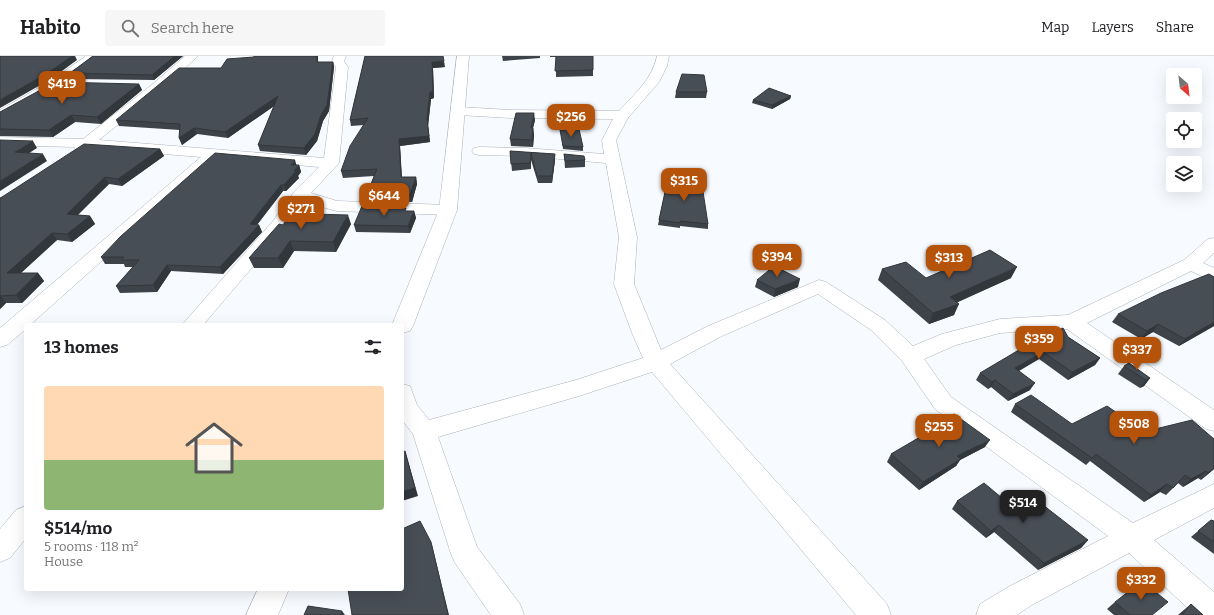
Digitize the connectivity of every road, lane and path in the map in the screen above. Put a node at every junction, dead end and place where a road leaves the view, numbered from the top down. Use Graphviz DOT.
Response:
graph roads {
  1 [pos="94,56"];
  2 [pos="192,56"];
  3 [pos="340,56"];
  4 [pos="463,56"];
  5 [pos="663,56"];
  6 [pos="56,83"];
  7 [pos="80,84"];
  8 [pos="142,86"];
  9 [pos="158,86"];
  10 [pos="459,111"];
  11 [pos="623,115"];
  12 [pos="0,116"];
  13 [pos="0,140"];
  14 [pos="87,143"];
  15 [pos="479,151"];
  16 [pos="214,153"];
  17 [pos="67,156"];
  18 [pos="612,159"];
  19 [pos="331,163"];
  20 [pos="300,194"];
  21 [pos="448,210"];
  22 [pos="1214,243"];
  23 [pos="1191,264"];
  24 [pos="1214,276"];
  25 [pos="1071,322"];
  26 [pos="194,323"];
  27 [pos="403,323"];
  28 [pos="0,340"];
  29 [pos="910,356"];
  30 [pos="656,362"];
  31 [pos="404,400"];
  32 [pos="1214,422"];
  33 [pos="424,431"];
  34 [pos="1214,495"];
  35 [pos="24,520"];
  36 [pos="1132,538"];
  37 [pos="0,549"];
  38 [pos="273,591"];
  39 [pos="1214,612"];
  40 [pos="262,615"];
  41 [pos="509,615"];
  42 [pos="876,615"];
  43 [pos="991,615"];
  1 -- 6 [label="street"];
  2 -- 9 [label="street"];
  3 -- 19 [label="street"];
  4 -- 10 [label="main road"];
  5 -- 11 [label="street"];
  6 -- 7 [label="street"];
  6 -- 12 [label="street"];
  8 -- 9 [label="street"];
  9 -- 14 [label="street"];
  10 -- 11 [label="street"];
  10 -- 21 [label="main road"];
  11 -- 18 [label="street"];
  13 -- 14 [label="street"];
  14 -- 16 [label="street"];
  14 -- 17 [label="street"];
  15 -- 18 [label="street"];
  16 -- 19 [label="street"];
  16 -- 28 [label="street"];
  18 -- 30 [label="street"];
  19 -- 20 [label="street"];
  20 -- 21 [label="street"];
  20 -- 26 [label="street"];
  21 -- 27 [label="main road"];
  22 -- 23 [label="street"];
  23 -- 24 [label="street"];
  23 -- 25 [label="street"];
  25 -- 29 [label="street"];
  25 -- 32 [label="street"];
  29 -- 30 [label="street"];
  29 -- 36 [label="street"];
  30 -- 33 [label="street"];
  30 -- 42 [label="street"];
  31 -- 33 [label="street"];
  33 -- 41 [label="street"];
  34 -- 36 [label="street"];
  35 -- 37 [label="street"];
  36 -- 39 [label="street"];
  36 -- 43 [label="street"];
  38 -- 40 [label="main road"];
}
